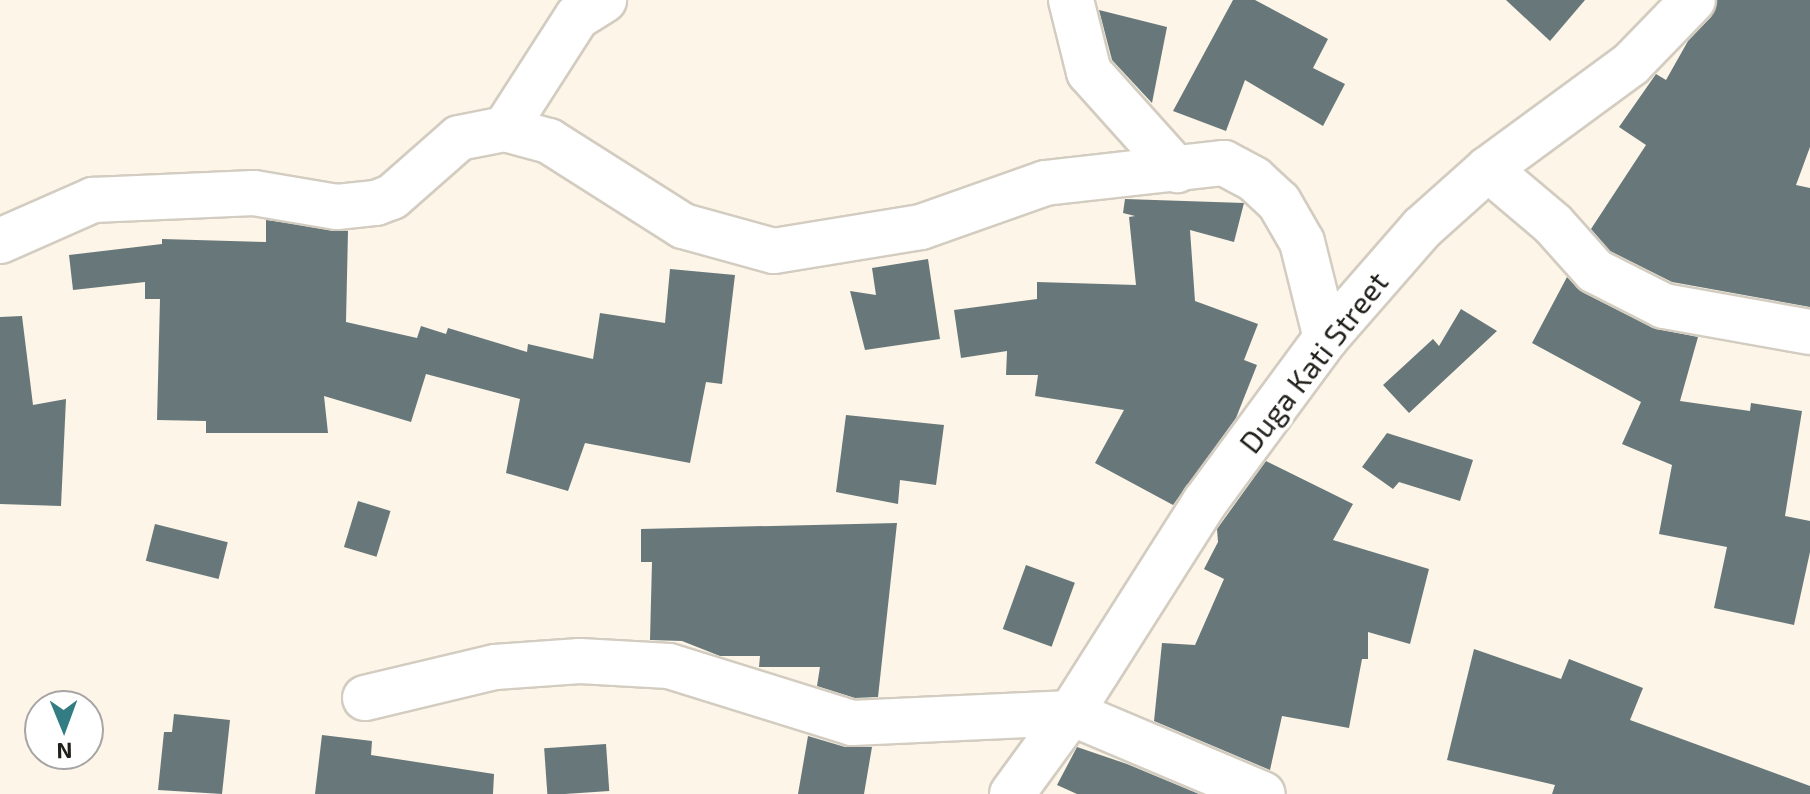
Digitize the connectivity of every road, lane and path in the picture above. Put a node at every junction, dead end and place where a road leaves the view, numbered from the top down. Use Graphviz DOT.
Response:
graph roads {
  1 [pos="604,0"];
  2 [pos="1071,0"];
  3 [pos="1693,0"];
  4 [pos="505,129"];
  5 [pos="1488,169"];
  6 [pos="1177,170"];
  7 [pos="0,241"];
  8 [pos="1810,332"];
  9 [pos="1326,338"];
  10 [pos="365,698"];
  11 [pos="1071,713"];
  12 [pos="1012,794"];
  13 [pos="1263,794"];
  1 -- 4 [label="street"];
  2 -- 6 [label="street"];
  3 -- 5 [label="street, Duga Kati Street"];
  4 -- 6 [label="street"];
  4 -- 7 [label="street"];
  5 -- 8 [label="street"];
  5 -- 9 [label="street, Duga Kati Street"];
  6 -- 9 [label="street"];
  9 -- 11 [label="street, Duga Kati Street"];
  10 -- 11 [label="street"];
  11 -- 12 [label="street, Duga Kati Street"];
  11 -- 13 [label="street"];
}
